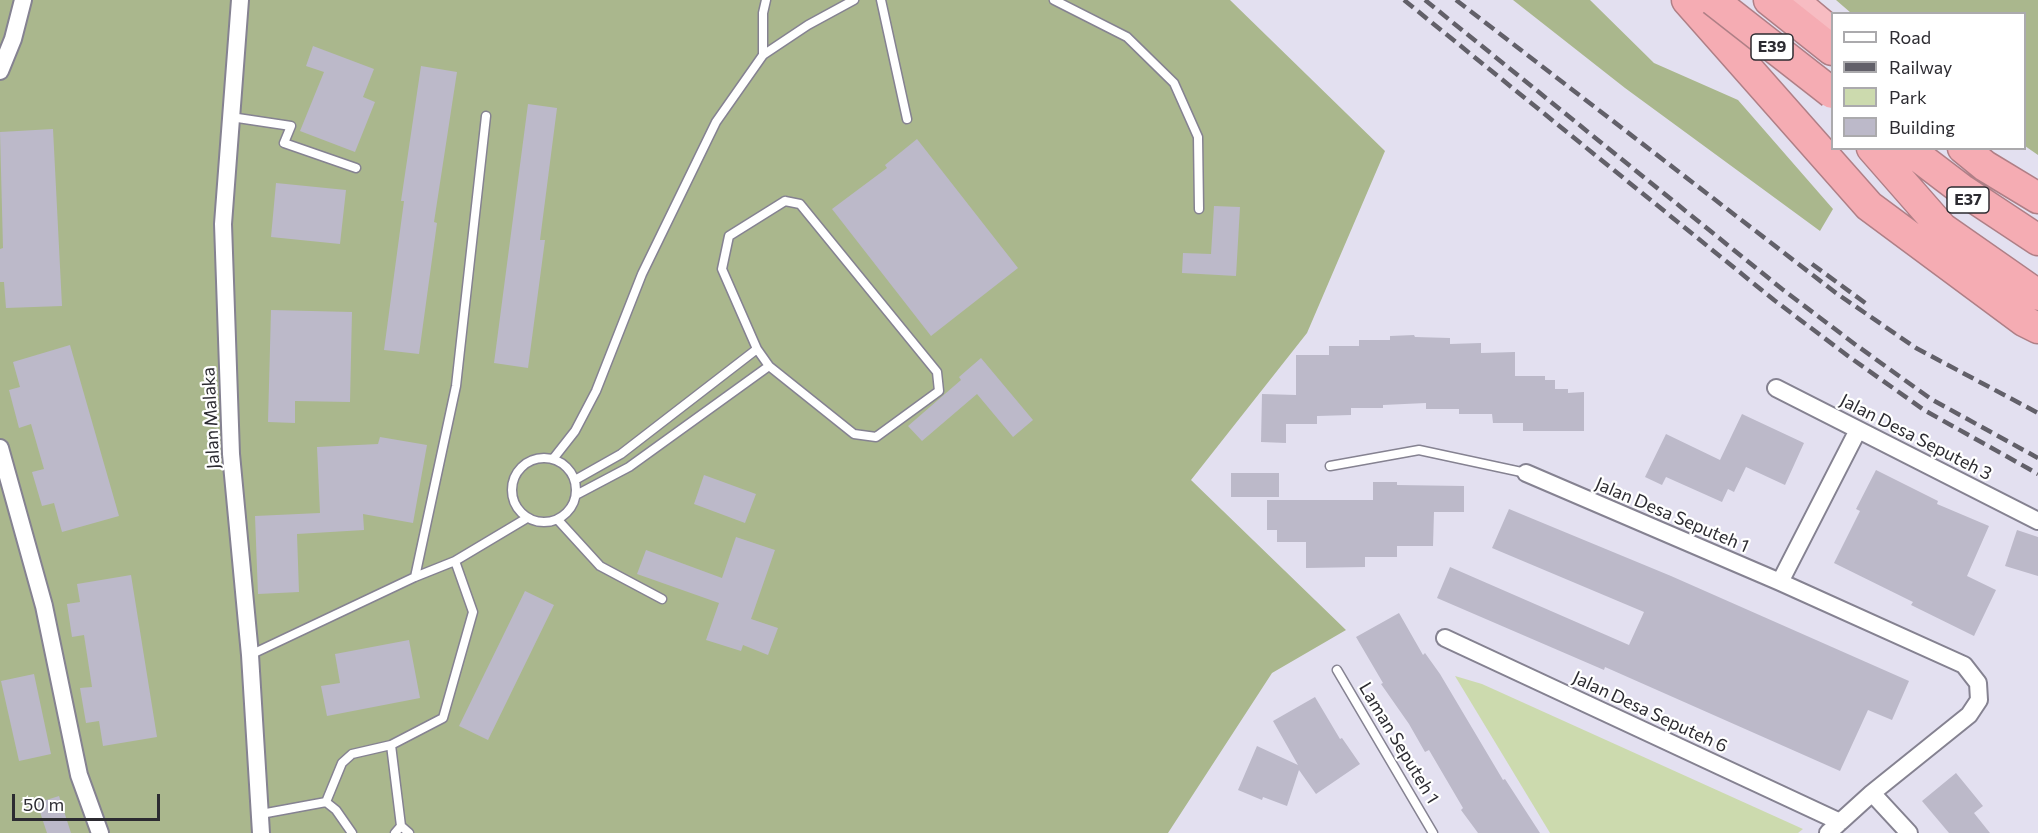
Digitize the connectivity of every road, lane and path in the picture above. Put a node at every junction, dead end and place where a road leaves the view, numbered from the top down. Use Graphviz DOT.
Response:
graph roads {
  1 [pos="22,0"];
  2 [pos="240,0"];
  3 [pos="766,0"];
  4 [pos="854,0"];
  5 [pos="881,0"];
  6 [pos="1054,0"];
  7 [pos="1687,0"];
  8 [pos="1713,0"];
  9 [pos="1719,0"];
  10 [pos="1769,0"];
  11 [pos="1795,0"];
  12 [pos="1831,29"];
  13 [pos="1831,48"];
  14 [pos="763,55"];
  15 [pos="1794,60"];
  16 [pos="0,71"];
  17 [pos="1831,91"];
  18 [pos="1831,91"];
  19 [pos="1831,102"];
  20 [pos="486,116"];
  21 [pos="231,117"];
  22 [pos="907,119"];
  23 [pos="1874,150"];
  24 [pos="1903,150"];
  25 [pos="1909,150"];
  26 [pos="1965,150"];
  27 [pos="1974,150"];
  28 [pos="356,168"];
  29 [pos="2038,198"];
  30 [pos="1199,209"];
  31 [pos="2038,240"];
  32 [pos="2038,249"];
  33 [pos="2038,296"];
  34 [pos="2038,328"];
  35 [pos="756,349"];
  36 [pos="769,366"];
  37 [pos="1776,388"];
  38 [pos="1858,430"];
  39 [pos="0,448"];
  40 [pos="553,459"];
  41 [pos="1330,466"];
  42 [pos="1526,473"];
  43 [pos="575,480"];
  44 [pos="576,495"];
  45 [pos="527,518"];
  46 [pos="558,520"];
  47 [pos="2038,521"];
  48 [pos="455,561"];
  49 [pos="415,577"];
  50 [pos="1780,582"];
  51 [pos="662,599"];
  52 [pos="1444,638"];
  53 [pos="250,656"];
  54 [pos="1337,670"];
  55 [pos="391,745"];
  56 [pos="1872,793"];
  57 [pos="326,802"];
  58 [pos="261,814"];
  59 [pos="1834,828"];
  60 [pos="398,830"];
  61 [pos="100,833"];
  62 [pos="261,833"];
  63 [pos="352,833"];
  64 [pos="409,833"];
  65 [pos="1433,833"];
  66 [pos="1909,833"];
  1 -- 16 [label="street"];
  2 -- 21 [label="street, Jalan Malaka"];
  3 -- 14 [label="lane"];
  4 -- 14 [label="lane"];
  5 -- 22 [label="lane"];
  6 -- 30 [label="lane"];
  7 -- 34 [label="highway"];
  8 -- 17 [label="highway, E39, bridge"];
  9 -- 15 [label="highway"];
  10 -- 13 [label="highway, E39"];
  11 -- 12 [label="highway"];
  14 -- 40 [label="lane"];
  15 -- 18 [label="highway"];
  15 -- 19 [label="highway"];
  20 -- 49 [label="lane"];
  21 -- 28 [label="lane"];
  21 -- 53 [label="street, Jalan Malaka"];
  23 -- 33 [label="highway"];
  24 -- 32 [label="highway, E37"];
  25 -- 31 [label="highway"];
  26 -- 29 [label="highway"];
  27 -- 29 [label="highway, E37"];
  35 -- 36 [label="lane"];
  35 -- 36 [label="lane"];
  35 -- 43 [label="lane"];
  36 -- 44 [label="lane"];
  37 -- 38 [label="street, Jalan Desa Seputeh 3"];
  38 -- 47 [label="street, Jalan Desa Seputeh 3"];
  38 -- 50 [label="street"];
  39 -- 61 [label="street"];
  40 -- 43 [label="lane"];
  40 -- 45 [label="lane"];
  41 -- 42 [label="lane, Jalan Desa Seputeh 1"];
  42 -- 50 [label="street, Jalan Desa Seputeh 1"];
  43 -- 44 [label="lane"];
  44 -- 46 [label="lane"];
  45 -- 46 [label="lane"];
  45 -- 48 [label="lane"];
  46 -- 51 [label="lane"];
  48 -- 49 [label="lane"];
  48 -- 55 [label="lane"];
  49 -- 53 [label="lane"];
  50 -- 56 [label="street, Jalan Desa Seputeh 1"];
  52 -- 59 [label="street, Jalan Desa Seputeh 6"];
  53 -- 58 [label="street, Jalan Malaka"];
  54 -- 65 [label="lane, Laman Seputeh 1"];
  55 -- 57 [label="lane"];
  55 -- 60 [label="lane"];
  56 -- 59 [label="street"];
  56 -- 66 [label="street"];
  57 -- 58 [label="lane"];
  57 -- 63 [label="lane"];
  58 -- 62 [label="street, Jalan Malaka"];
  60 -- 64 [label="lane"];
}
